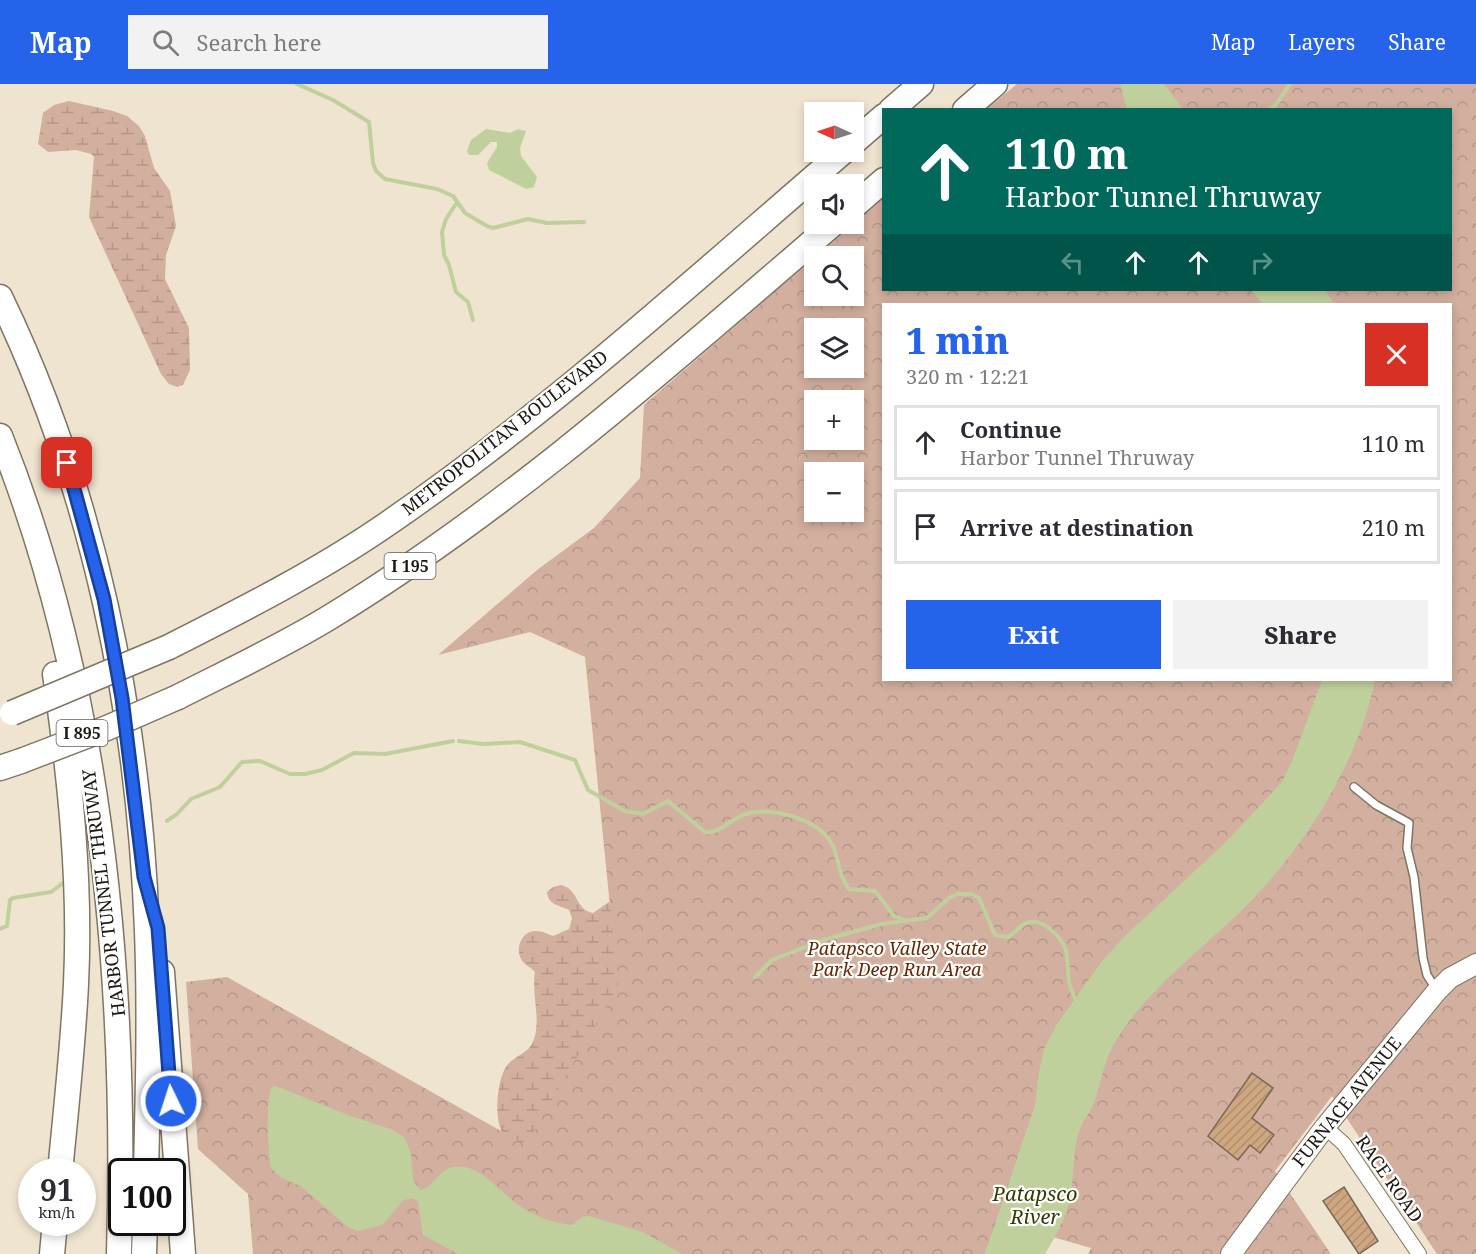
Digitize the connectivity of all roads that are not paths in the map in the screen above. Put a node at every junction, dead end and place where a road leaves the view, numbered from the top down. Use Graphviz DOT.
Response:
graph roads {
  1 [pos="921,84"];
  2 [pos="995,84"];
  3 [pos="893,108"];
  4 [pos="967,108"];
  5 [pos="882,118"];
  6 [pos="864,133"];
  7 [pos="831,162"];
  8 [pos="882,182"];
  9 [pos="864,197"];
  10 [pos="821,234"];
  11 [pos="0,297"];
  12 [pos="2,441"];
  13 [pos="6,716"];
  14 [pos="10,765"];
  15 [pos="1354,787"];
  16 [pos="144,877"];
  17 [pos="1476,964"];
  18 [pos="1437,991"];
  19 [pos="1325,1127"];
  20 [pos="61,1158"];
  21 [pos="147,1158"];
  22 [pos="54,1236"];
  23 [pos="145,1236"];
  24 [pos="52,1254"];
  25 [pos="119,1254"];
  26 [pos="144,1254"];
  27 [pos="183,1254"];
  28 [pos="1231,1254"];
  29 [pos="1419,1254"];
  1 -- 3 [label="highway"];
  2 -- 4 [label="highway"];
  5 -- 6 [label="highway"];
  7 -- 13 [label="highway, METROPOLITAN BOULEVARD / I 195, bridge"];
  8 -- 9 [label="highway"];
  10 -- 14 [label="highway, I 195, bridge"];
  11 -- 16 [label="highway, HARBOR TUNNEL THRUWAY / I 895"];
  12 -- 20 [label="highway"];
  12 -- 25 [label="highway, HARBOR TUNNEL THRUWAY / I 895"];
  15 -- 18 [label="lane"];
  16 -- 21 [label="highway, HARBOR TUNNEL THRUWAY / I 895"];
  16 -- 27 [label="highway"];
  17 -- 18 [label="street, FURNACE AVENUE"];
  18 -- 19 [label="street, FURNACE AVENUE"];
  19 -- 28 [label="street, FURNACE AVENUE"];
  19 -- 29 [label="street, RACE ROAD"];
  22 -- 24 [label="highway"];
  23 -- 26 [label="highway"];
}
